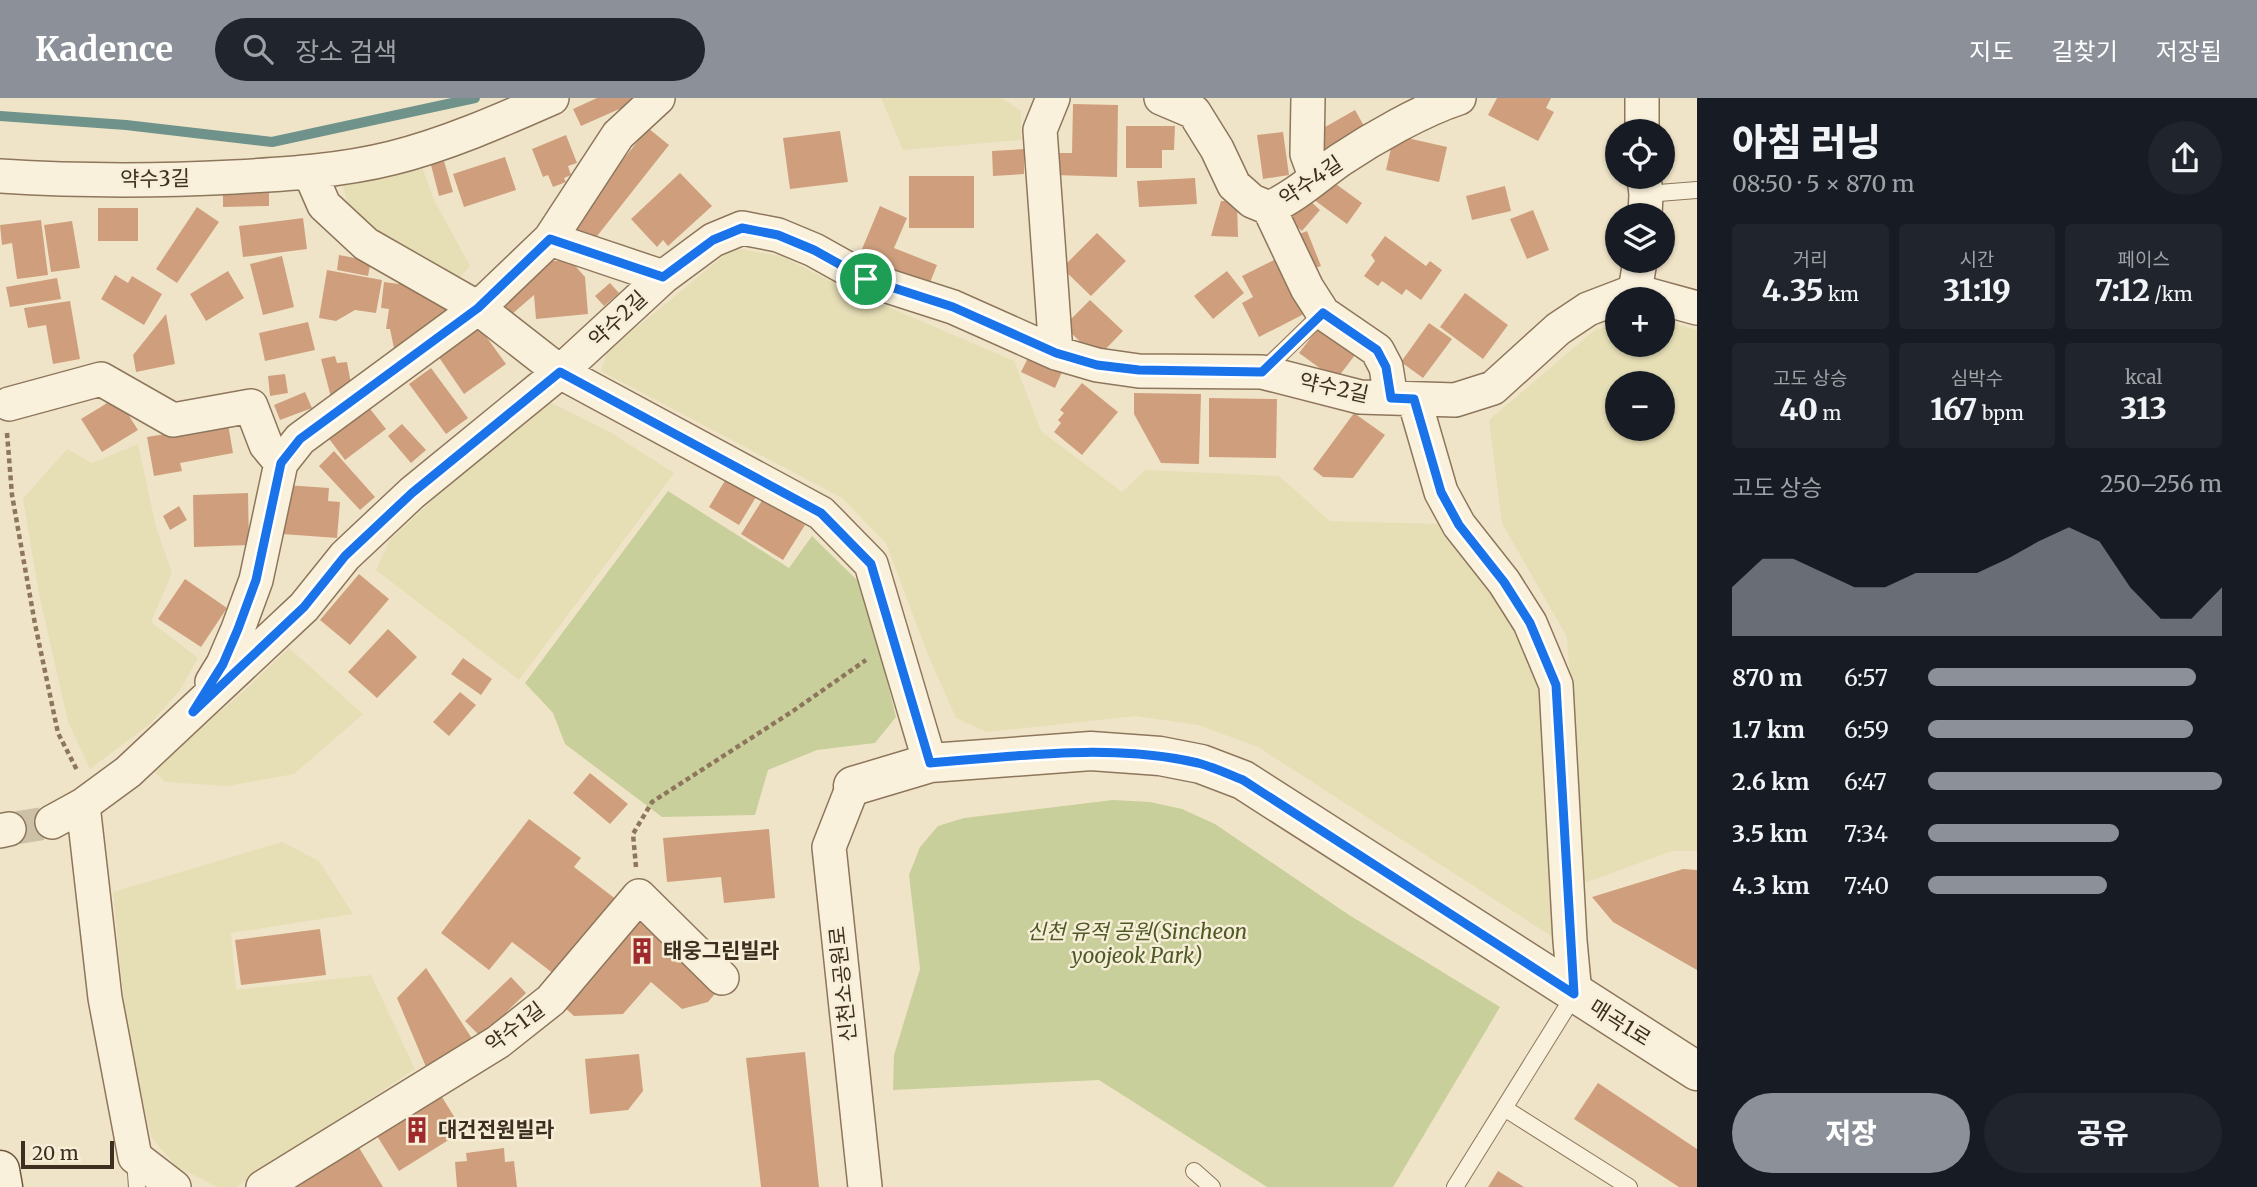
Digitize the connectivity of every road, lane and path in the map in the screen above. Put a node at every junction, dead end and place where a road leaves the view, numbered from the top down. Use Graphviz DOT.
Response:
graph roads {
  1 [pos="552,98"];
  2 [pos="657,98"];
  3 [pos="1053,98"];
  4 [pos="1161,98"];
  5 [pos="1308,98"];
  6 [pos="1459,98"];
  7 [pos="1642,98"];
  8 [pos="1642,119"];
  9 [pos="310,173"];
  10 [pos="0,176"];
  11 [pos="1316,178"];
  12 [pos="1697,190"];
  13 [pos="1645,195"];
  14 [pos="1269,208"];
  15 [pos="550,239"];
  16 [pos="1638,276"];
  17 [pos="663,277"];
  18 [pos="1697,307"];
  19 [pos="478,308"];
  20 [pos="1323,313"];
  21 [pos="1056,353"];
  22 [pos="560,372"];
  23 [pos="1262,372"];
  24 [pos="1402,399"];
  25 [pos="9,404"];
  26 [pos="281,463"];
  27 [pos="895,641"];
  28 [pos="193,712"];
  29 [pos="930,763"];
  30 [pos="853,786"];
  31 [pos="87,802"];
  32 [pos="52,822"];
  33 [pos="639,896"];
  34 [pos="722,978"];
  35 [pos="1574,994"];
  36 [pos="1697,1071"];
  37 [pos="1504,1108"];
  38 [pos="0,1170"];
  39 [pos="1195,1171"];
  40 [pos="136,1172"];
  41 [pos="3,1187"];
  42 [pos="174,1187"];
  43 [pos="263,1187"];
  44 [pos="865,1187"];
  45 [pos="1212,1187"];
  46 [pos="1455,1187"];
  47 [pos="1629,1187"];
  1 -- 9 [label="street, 약수3길"];
  2 -- 15 [label="street"];
  3 -- 21 [label="street"];
  4 -- 14 [label="street, 약수4길"];
  5 -- 11 [label="street"];
  6 -- 11 [label="street, 약수4길"];
  7 -- 8 [label="street"];
  9 -- 10 [label="street, 약수3길"];
  9 -- 19 [label="street"];
  11 -- 14 [label="street, 약수4길"];
  12 -- 13 [label="lane"];
  14 -- 20 [label="street, 약수2길"];
  15 -- 17 [label="street"];
  15 -- 19 [label="street"];
  16 -- 18 [label="street, 약수2길"];
  16 -- 24 [label="street, 약수2길"];
  17 -- 21 [label="street, 약수2길"];
  17 -- 22 [label="street, 약수2길"];
  19 -- 22 [label="street"];
  19 -- 26 [label="street"];
  20 -- 23 [label="lane"];
  20 -- 24 [label="street, 약수2길"];
  21 -- 23 [label="street, 약수2길"];
  22 -- 27 [label="street"];
  22 -- 28 [label="street, 약수2길"];
  23 -- 24 [label="street, 약수2길"];
  24 -- 35 [label="street"];
  25 -- 26 [label="street"];
  25 -- 31 [label="path"];
  26 -- 28 [label="street"];
  27 -- 29 [label="street"];
  27 -- 33 [label="path"];
  28 -- 31 [label="street, 약수2길"];
  29 -- 30 [label="street, 매곡1로"];
  29 -- 35 [label="street, 매곡1로"];
  30 -- 44 [label="street, 신천소공원로"];
  31 -- 32 [label="street, 약수2길"];
  31 -- 40 [label="street"];
  33 -- 34 [label="street"];
  33 -- 43 [label="street, 약수1길"];
  35 -- 36 [label="street, 매곡1로"];
  35 -- 37 [label="lane"];
  37 -- 46 [label="lane"];
  37 -- 47 [label="lane"];
  38 -- 41 [label="street"];
  39 -- 45 [label="lane"];
  40 -- 42 [label="street"];
}
